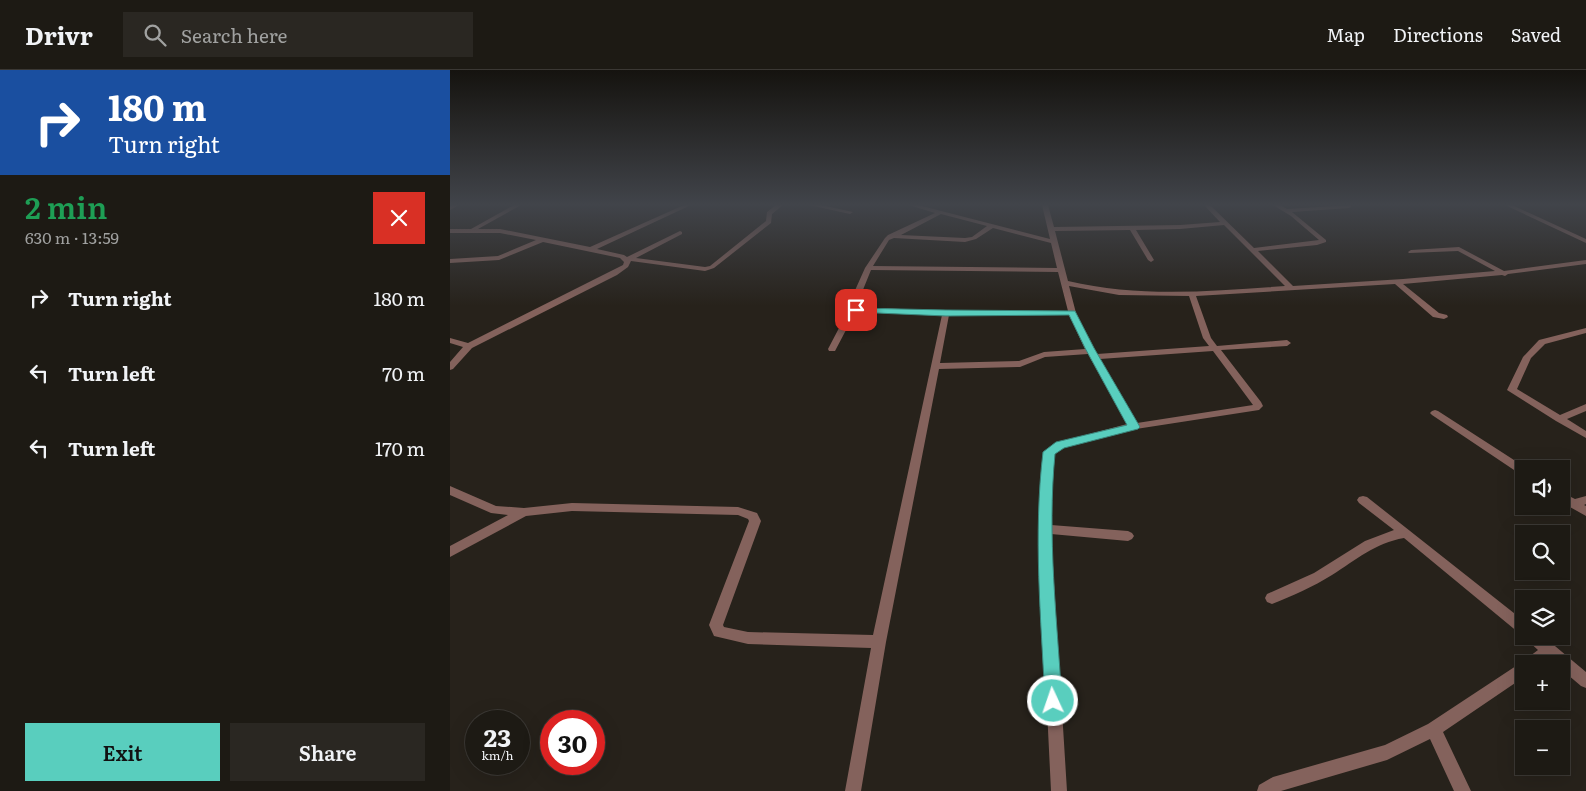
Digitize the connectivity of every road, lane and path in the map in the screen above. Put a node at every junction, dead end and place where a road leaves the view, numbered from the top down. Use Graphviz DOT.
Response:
graph roads {
  1 [pos="537,239"];
  2 [pos="614,239"];
  3 [pos="669,239"];
  4 [pos="750,239"];
  5 [pos="887,239"];
  6 [pos="940,239"];
  7 [pos="971,239"];
  8 [pos="1040,239"];
  9 [pos="1053,239"];
  10 [pos="1138,239"];
  11 [pos="1241,239"];
  12 [pos="1321,239"];
  13 [pos="543,240"];
  14 [pos="1054,242"];
  15 [pos="602,244"];
  16 [pos="583,248"];
  17 [pos="592,249"];
  18 [pos="1252,250"];
  19 [pos="1411,252"];
  20 [pos="629,260"];
  21 [pos="1151,260"];
  22 [pos="450,261"];
  23 [pos="1586,262"];
  24 [pos="868,268"];
  25 [pos="1060,270"];
  26 [pos="1505,274"];
  27 [pos="1398,282"];
  28 [pos="1064,286"];
  29 [pos="1291,288"];
  30 [pos="1192,294"];
  31 [pos="853,309"];
  32 [pos="1072,312"];
  33 [pos="946,313"];
  34 [pos="1444,317"];
  35 [pos="1586,330"];
  36 [pos="450,340"];
  37 [pos="1286,343"];
  38 [pos="469,346"];
  39 [pos="1212,347"];
  40 [pos="832,349"];
  41 [pos="1093,354"];
  42 [pos="936,366"];
  43 [pos="450,367"];
  44 [pos="1586,407"];
  45 [pos="1435,414"];
  46 [pos="1559,419"];
  47 [pos="1134,427"];
  48 [pos="1586,435"];
  49 [pos="1515,465"];
  50 [pos="450,490"];
  51 [pos="1363,500"];
  52 [pos="1586,500"];
  53 [pos="1570,502"];
  54 [pos="1574,504"];
  55 [pos="524,512"];
  56 [pos="1586,512"];
  57 [pos="1046,528"];
  58 [pos="1406,532"];
  59 [pos="1128,536"];
  60 [pos="450,552"];
  61 [pos="1272,598"];
  62 [pos="1515,622"];
  63 [pos="878,642"];
  64 [pos="1543,645"];
  65 [pos="1549,650"];
  66 [pos="1542,655"];
  67 [pos="1515,675"];
  68 [pos="1586,681"];
  69 [pos="1433,729"];
  70 [pos="853,791"];
  71 [pos="1059,791"];
  72 [pos="1265,791"];
  73 [pos="1463,791"];
  1 -- 13 [label="street"];
  2 -- 15 [label="street"];
  3 -- 20 [label="street"];
  4 -- 20 [label="street"];
  5 -- 24 [label="street"];
  6 -- 7 [label="street"];
  8 -- 14 [label="street"];
  9 -- 14 [label="street"];
  10 -- 21 [label="street"];
  11 -- 18 [label="street"];
  12 -- 18 [label="street"];
  13 -- 16 [label="street"];
  13 -- 22 [label="street"];
  14 -- 25 [label="street"];
  15 -- 16 [label="street"];
  15 -- 17 [label="street"];
  16 -- 17 [label="street"];
  17 -- 20 [label="street"];
  18 -- 29 [label="street"];
  19 -- 26 [label="street"];
  20 -- 38 [label="street"];
  23 -- 26 [label="street"];
  24 -- 25 [label="street"];
  24 -- 31 [label="street"];
  25 -- 28 [label="street"];
  26 -- 27 [label="street"];
  27 -- 29 [label="street"];
  27 -- 34 [label="street"];
  28 -- 30 [label="street"];
  28 -- 32 [label="street"];
  29 -- 30 [label="street"];
  30 -- 39 [label="street"];
  31 -- 33 [label="street"];
  31 -- 40 [label="street"];
  32 -- 33 [label="street"];
  32 -- 41 [label="street"];
  33 -- 42 [label="street"];
  35 -- 46 [label="street"];
  36 -- 38 [label="street"];
  37 -- 39 [label="street"];
  38 -- 43 [label="street"];
  39 -- 41 [label="street"];
  39 -- 47 [label="street"];
  41 -- 42 [label="street"];
  41 -- 47 [label="street"];
  42 -- 63 [label="street"];
  44 -- 46 [label="street"];
  45 -- 49 [label="street"];
  46 -- 48 [label="street"];
  47 -- 57 [label="street"];
  50 -- 55 [label="street"];
  51 -- 58 [label="street"];
  52 -- 54 [label="street"];
  53 -- 54 [label="street"];
  54 -- 56 [label="street"];
  55 -- 60 [label="street"];
  55 -- 63 [label="street"];
  57 -- 59 [label="street"];
  57 -- 71 [label="street"];
  58 -- 61 [label="street"];
  58 -- 62 [label="street"];
  63 -- 70 [label="street"];
  64 -- 65 [label="street"];
  65 -- 66 [label="street"];
  65 -- 68 [label="street"];
  67 -- 69 [label="street"];
  69 -- 72 [label="street"];
  69 -- 73 [label="street"];
}
